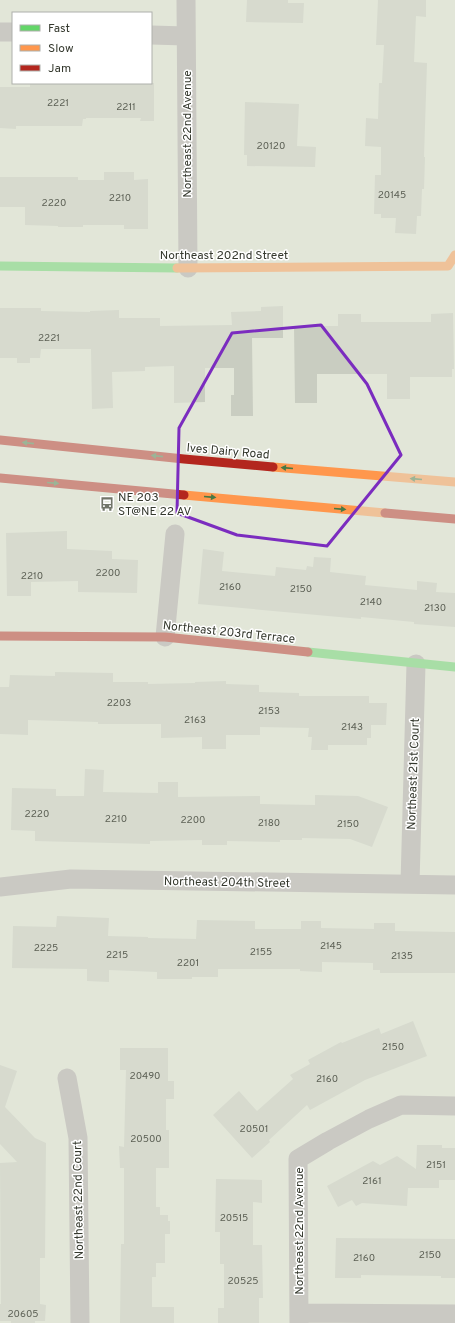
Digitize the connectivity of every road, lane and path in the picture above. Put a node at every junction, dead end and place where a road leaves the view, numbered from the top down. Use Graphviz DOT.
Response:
graph roads {
  1 [pos="186,0"];
  2 [pos="0,32"];
  3 [pos="12,32"];
  4 [pos="152,35"];
  5 [pos="186,36"];
  6 [pos="455,255"];
  7 [pos="0,266"];
  8 [pos="188,268"];
  9 [pos="0,440"];
  10 [pos="0,478"];
  11 [pos="455,482"];
  12 [pos="455,519"];
  13 [pos="175,534"];
  14 [pos="0,636"];
  15 [pos="165,637"];
  16 [pos="416,664"];
  17 [pos="455,667"];
  18 [pos="410,884"];
  19 [pos="455,885"];
  20 [pos="0,888"];
  21 [pos="67,1078"];
  22 [pos="455,1106"];
  23 [pos="455,1314"];
  24 [pos="299,1318"];
  25 [pos="80,1323"];
  1 -- 5 [label="street, Northeast 22nd Avenue"];
  2 -- 3 [label="street"];
  4 -- 5 [label="street"];
  5 -- 8 [label="street, Northeast 22nd Avenue"];
  6 -- 8 [label="street, Northeast 202nd Street"];
  7 -- 8 [label="street, Northeast 202nd Street"];
  11 -- 9 [label="street, Ives Dairy Road, one-way"];
  10 -- 12 [label="street, one-way"];
  13 -- 15 [label="street"];
  14 -- 15 [label="street, Northeast 203rd Terrace"];
  15 -- 16 [label="street, Northeast 203rd Terrace"];
  16 -- 17 [label="street, Northeast 203rd Terrace"];
  16 -- 18 [label="street, Northeast 21st Court"];
  18 -- 19 [label="street, Northeast 204th Street"];
  18 -- 20 [label="street, Northeast 204th Street"];
  21 -- 25 [label="street, Northeast 22nd Court"];
  22 -- 24 [label="street, Northeast 22nd Avenue"];
  23 -- 24 [label="street"];
}
